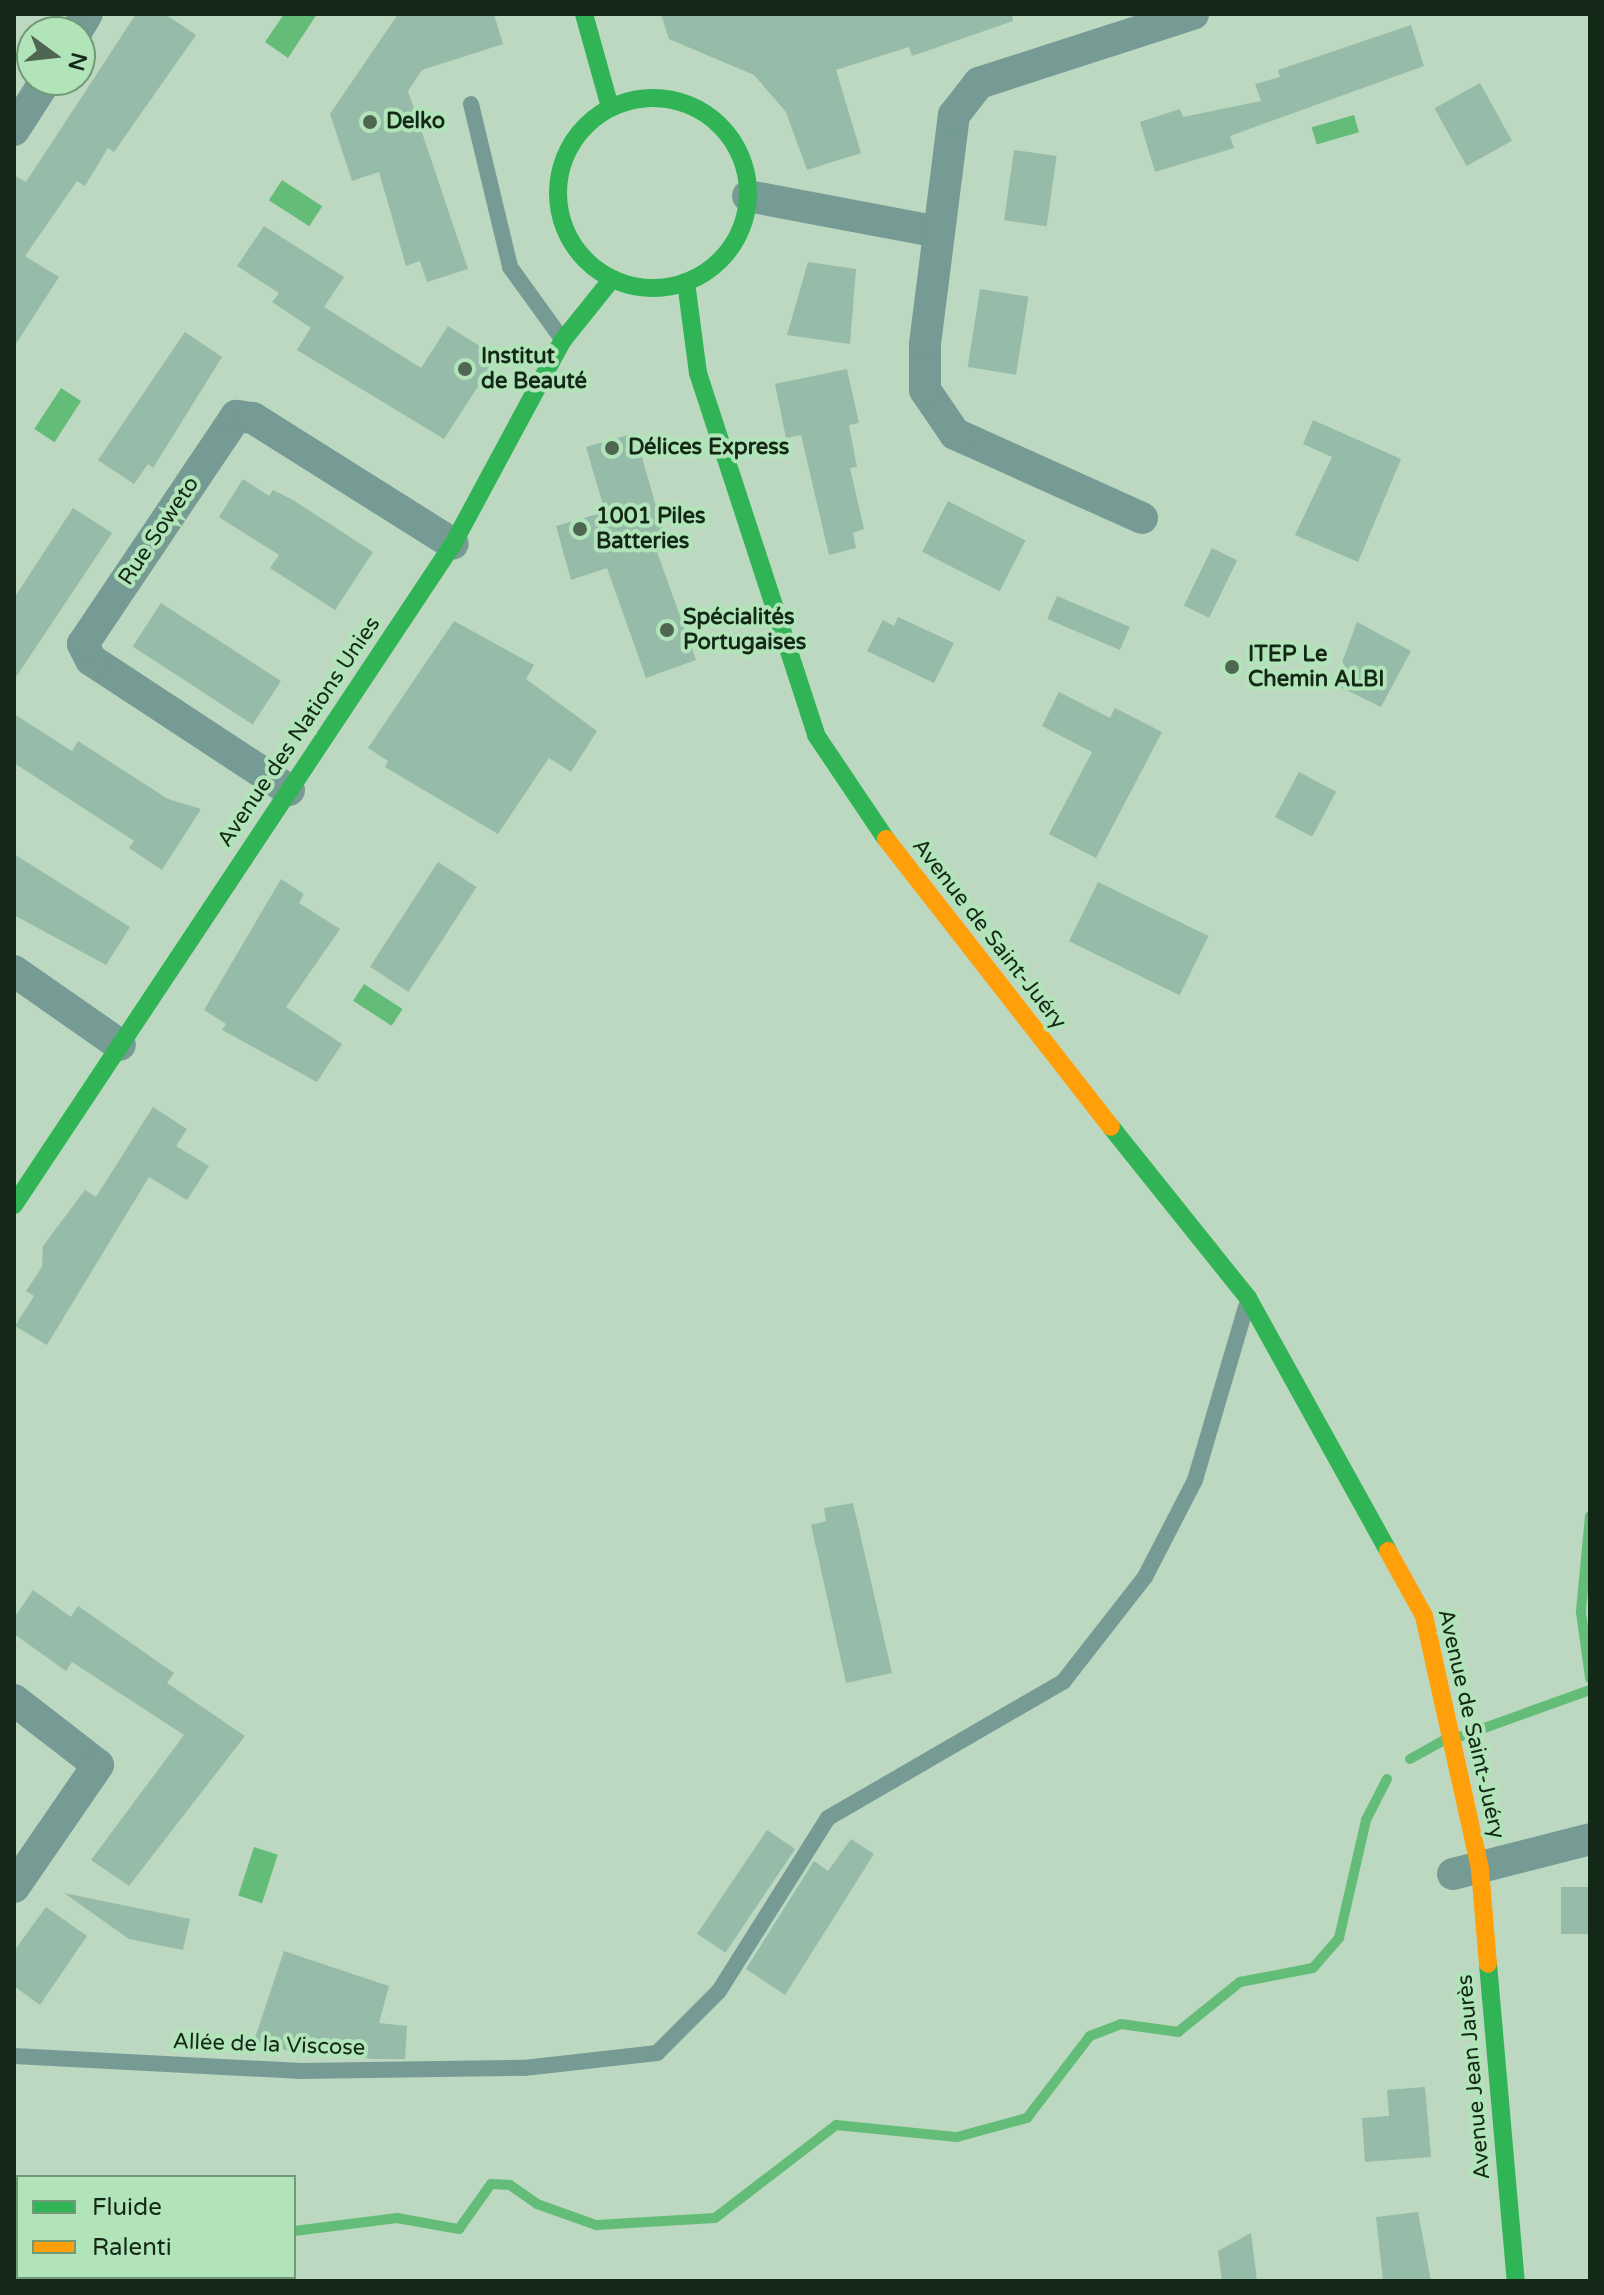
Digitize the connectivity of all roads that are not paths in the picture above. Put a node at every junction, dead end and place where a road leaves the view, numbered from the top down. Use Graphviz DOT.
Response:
graph roads {
  1 [pos="584,14"];
  2 [pos="1193,14"];
  3 [pos="36,96"];
  4 [pos="471,104"];
  5 [pos="610,107"];
  6 [pos="14,130"];
  7 [pos="748,196"];
  8 [pos="939,232"];
  9 [pos="612,279"];
  10 [pos="686,282"];
  11 [pos="563,340"];
  12 [pos="1142,518"];
  13 [pos="453,544"];
  14 [pos="289,790"];
  15 [pos="14,971"];
  16 [pos="120,1045"];
  17 [pos="14,1205"];
  18 [pos="1248,1298"];
  19 [pos="1364,1509"];
  20 [pos="1387,1597"];
  21 [pos="14,1700"];
  22 [pos="1590,1839"];
  23 [pos="1459,1871"];
  24 [pos="14,1887"];
  25 [pos="14,2056"];
  26 [pos="1516,2281"];
  1 -- 5 [label="main road"];
  2 -- 8 [label="street"];
  3 -- 6 [label="street"];
  4 -- 11 [label="lane"];
  5 -- 7 [label="main road"];
  5 -- 9 [label="main road"];
  7 -- 8 [label="street"];
  7 -- 10 [label="main road"];
  8 -- 12 [label="street"];
  9 -- 10 [label="main road"];
  9 -- 11 [label="main road, Avenue des Nations Unies"];
  10 -- 18 [label="main road, Avenue de Saint-Juéry"];
  11 -- 13 [label="main road, Avenue des Nations Unies"];
  13 -- 14 [label="main road, Avenue des Nations Unies"];
  13 -- 14 [label="street, Rue Soweto"];
  14 -- 16 [label="main road, Avenue des Nations Unies"];
  15 -- 16 [label="street"];
  16 -- 17 [label="main road, Avenue des Nations Unies"];
  18 -- 19 [label="main road, Avenue de Saint-Juéry"];
  18 -- 25 [label="lane, Allée de la Viscose"];
  19 -- 20 [label="main road, Avenue de Saint-Juéry"];
  19 -- 23 [label="main road, Avenue de Saint-Juéry"];
  21 -- 24 [label="street"];
  22 -- 23 [label="street"];
  23 -- 26 [label="main road, Avenue Jean Jaurès"];
}
